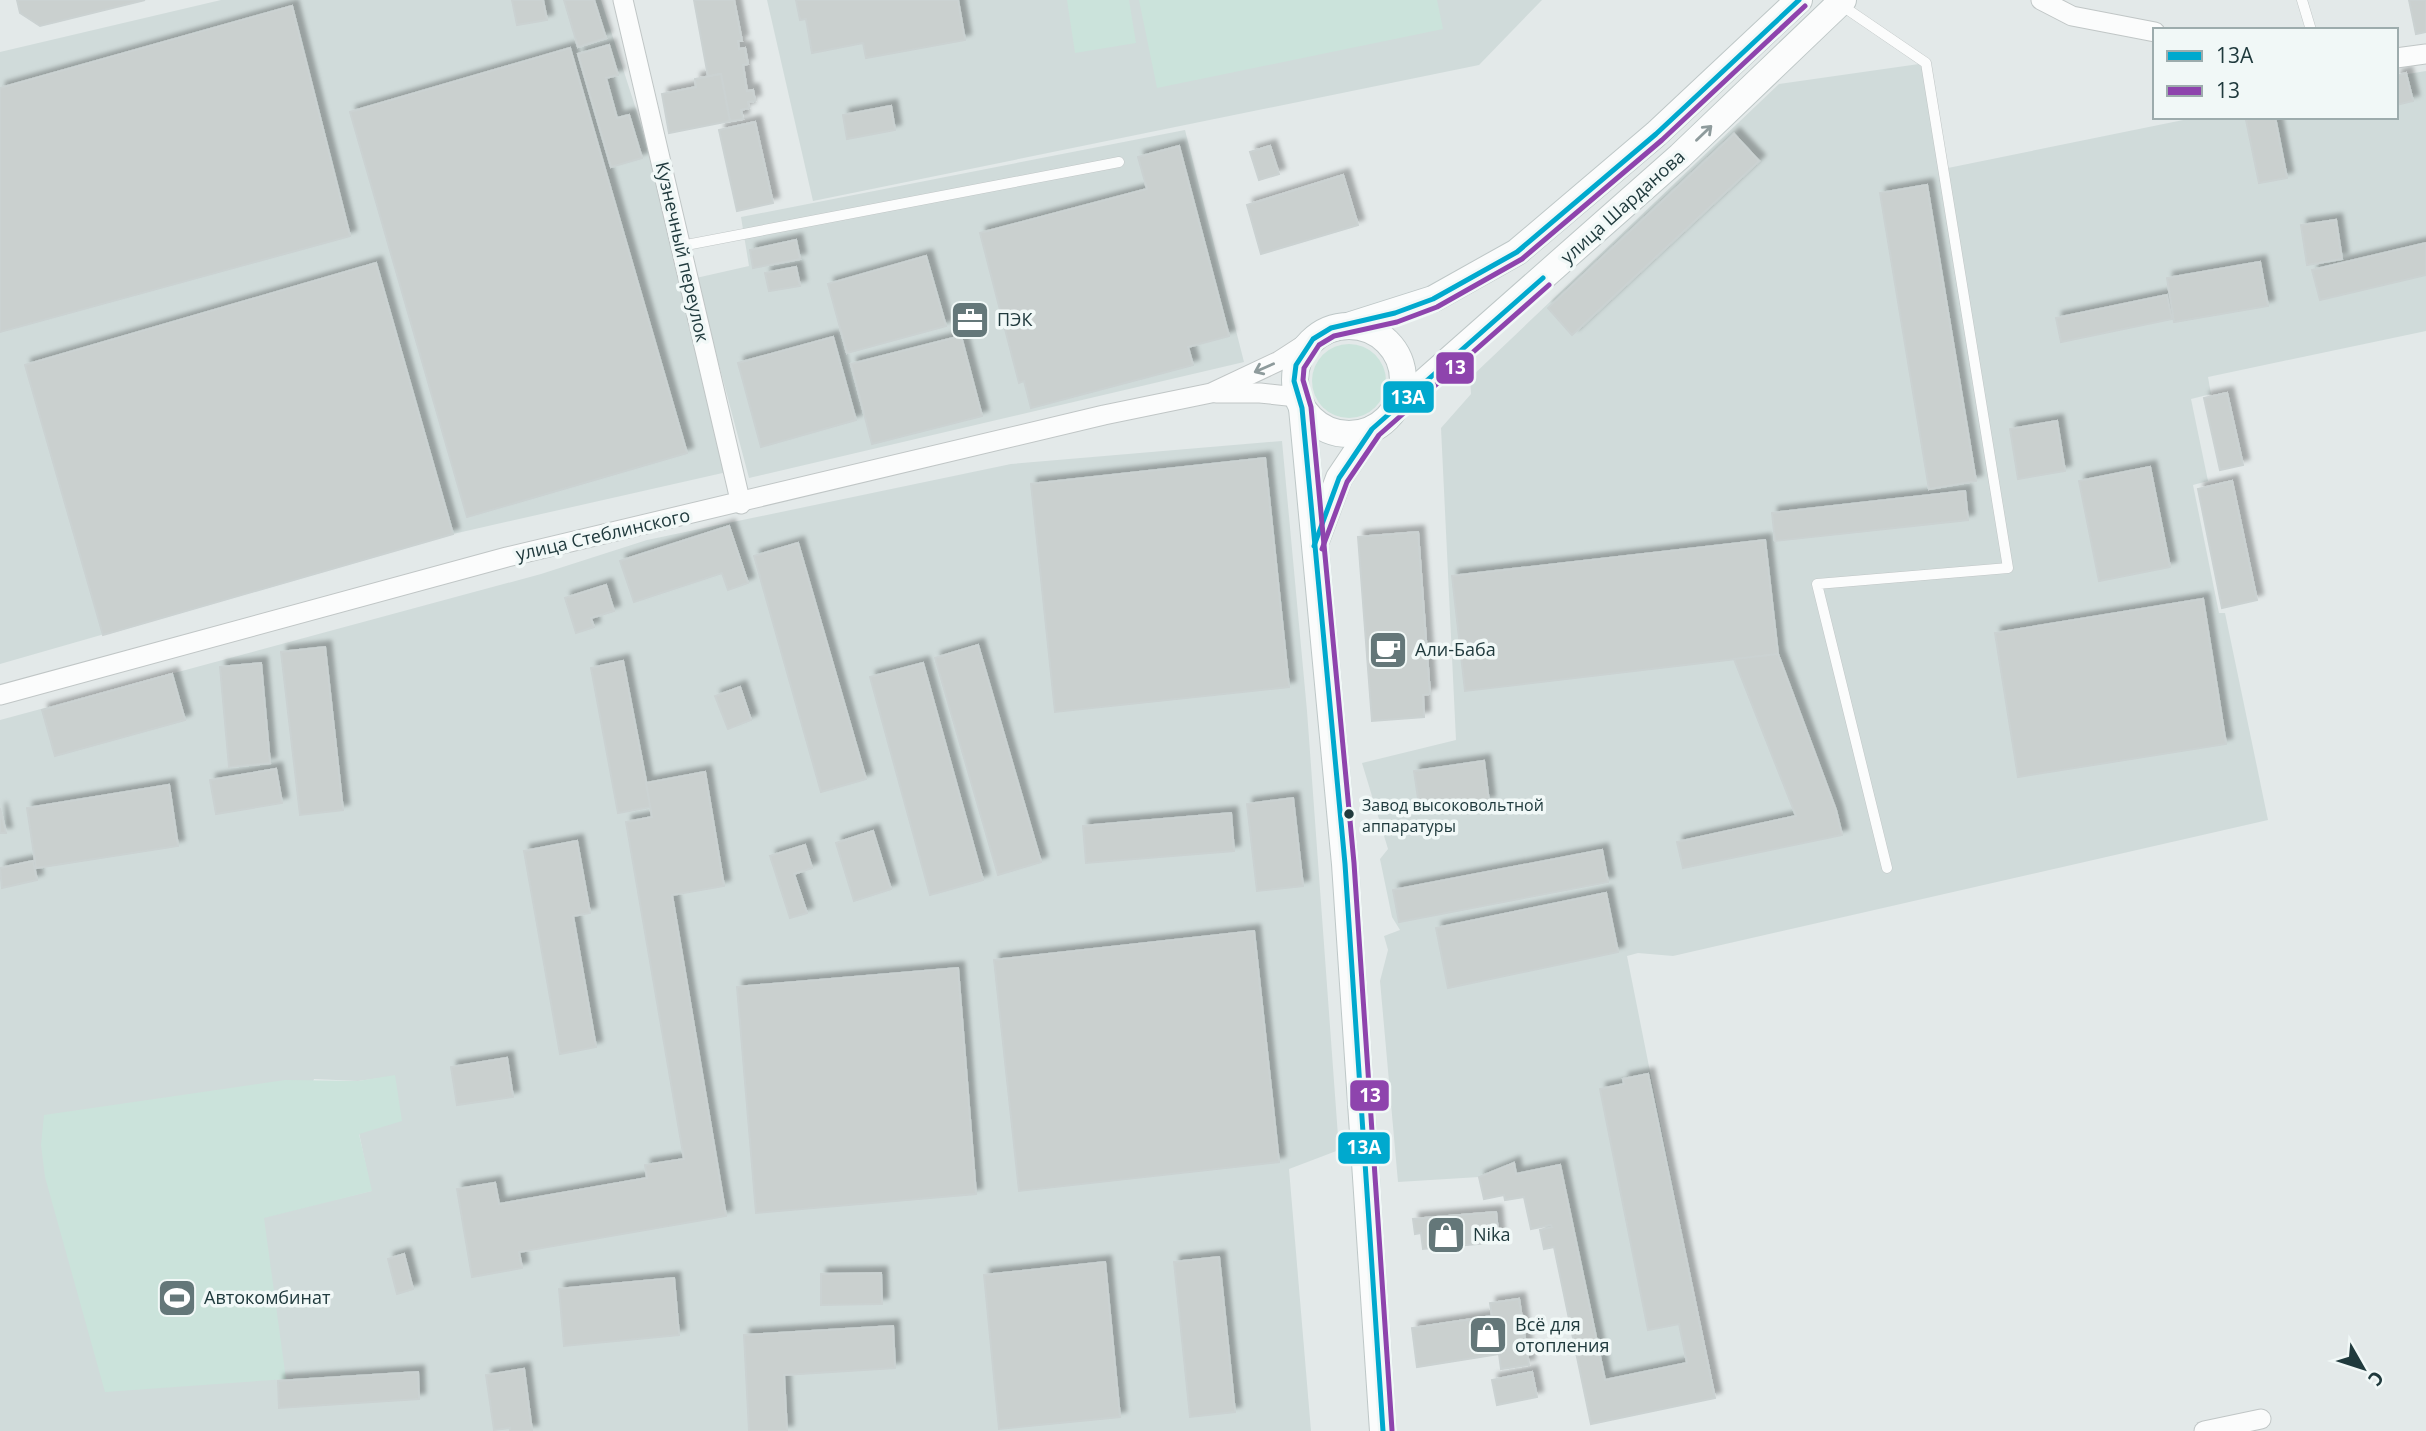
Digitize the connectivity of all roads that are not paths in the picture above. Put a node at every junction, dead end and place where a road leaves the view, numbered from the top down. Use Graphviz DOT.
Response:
graph roads {
  1 [pos="623,0"];
  2 [pos="1799,0"];
  3 [pos="2041,0"];
  4 [pos="2302,0"];
  5 [pos="1841,2"];
  6 [pos="2310,28"];
  7 [pos="2153,33"];
  8 [pos="2426,54"];
  9 [pos="2398,58"];
  10 [pos="1119,162"];
  11 [pos="681,246"];
  12 [pos="1351,325"];
  13 [pos="1313,339"];
  14 [pos="1211,393"];
  15 [pos="1300,402"];
  16 [pos="1397,406"];
  17 [pos="1372,429"];
  18 [pos="741,504"];
  19 [pos="1314,546"];
  20 [pos="0,695"];
  21 [pos="1887,868"];
  22 [pos="2261,1419"];
  23 [pos="1383,1431"];
  24 [pos="2204,1431"];
  1 -- 11 [label="street, Кузнечный переулок"];
  2 -- 12 [label="main road, улица Шарданова"];
  3 -- 7 [label="street"];
  4 -- 6 [label="lane"];
  16 -- 5 [label="main road, улица Шарданова, one-way"];
  5 -- 21 [label="lane"];
  8 -- 9 [label="street"];
  10 -- 11 [label="lane"];
  11 -- 18 [label="street, Кузнечный переулок"];
  12 -- 13 [label="main road"];
  12 -- 16 [label="main road"];
  13 -- 14 [label="street, one-way"];
  13 -- 15 [label="main road"];
  14 -- 15 [label="street"];
  14 -- 18 [label="street, улица Стеблинского"];
  15 -- 17 [label="main road"];
  15 -- 19 [label="main road"];
  16 -- 17 [label="main road"];
  17 -- 19 [label="main road"];
  18 -- 20 [label="street, улица Стеблинского"];
  19 -- 23 [label="main road"];
  22 -- 24 [label="street"];
}
